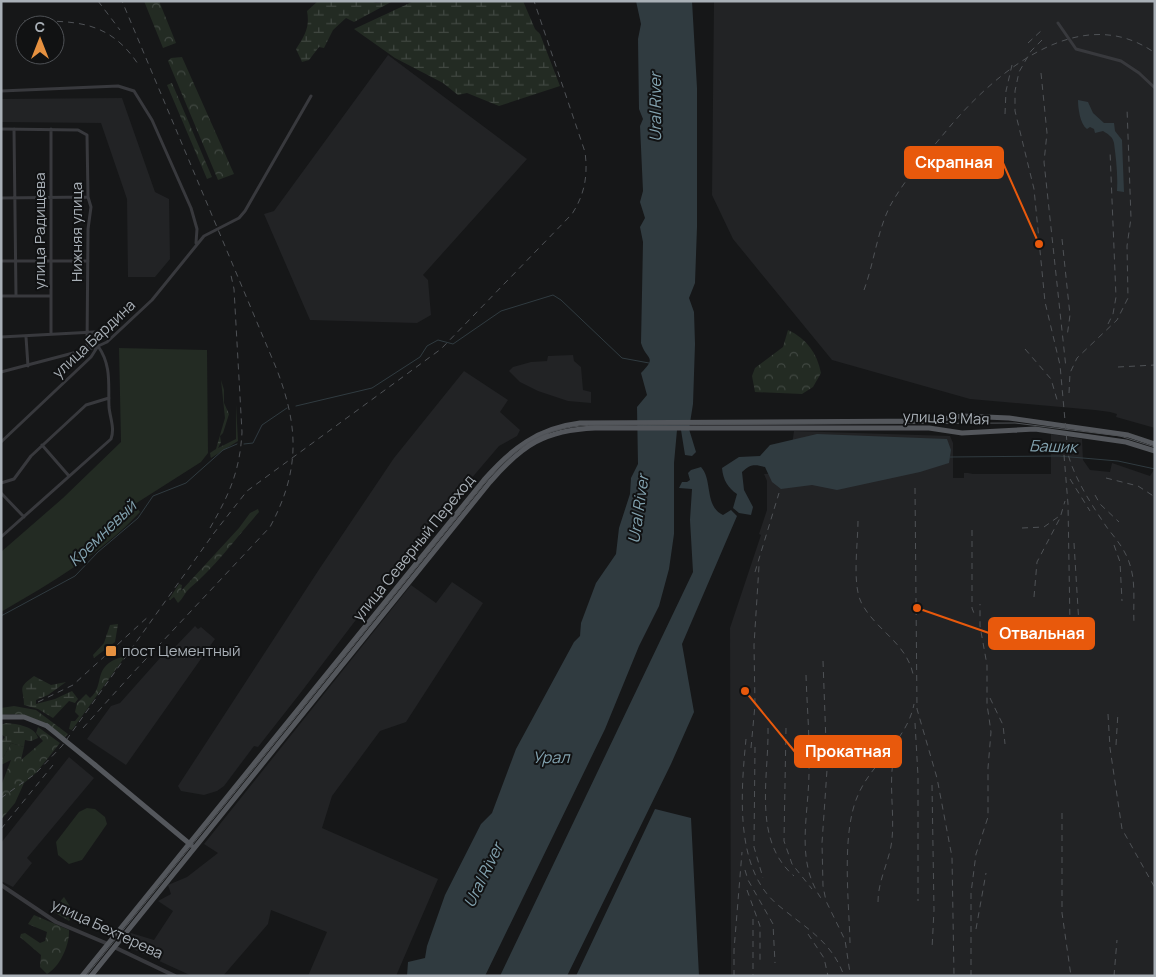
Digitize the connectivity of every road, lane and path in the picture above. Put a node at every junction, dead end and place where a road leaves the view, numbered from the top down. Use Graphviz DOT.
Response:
graph roads {
  1 [pos="1058,23"];
  2 [pos="1155,88"];
  3 [pos="1,91"];
  4 [pos="311,96"];
  5 [pos="1,129"];
  6 [pos="14,129"];
  7 [pos="51,129"];
  8 [pos="88,197"];
  9 [pos="1,198"];
  10 [pos="15,198"];
  11 [pos="52,198"];
  12 [pos="195,246"];
  13 [pos="1,261"];
  14 [pos="16,261"];
  15 [pos="51,261"];
  16 [pos="88,261"];
  17 [pos="1,296"];
  18 [pos="16,296"];
  19 [pos="51,296"];
  20 [pos="88,332"];
  21 [pos="51,333"];
  22 [pos="26,336"];
  23 [pos="1,337"];
  24 [pos="110,339"];
  25 [pos="98,346"];
  26 [pos="87,349"];
  27 [pos="28,366"];
  28 [pos="1,372"];
  29 [pos="110,398"];
  30 [pos="739,423"];
  31 [pos="707,425"];
  32 [pos="734,428"];
  33 [pos="1,442"];
  34 [pos="1155,444"];
  35 [pos="42,446"];
  36 [pos="1155,451"];
  37 [pos="69,476"];
  38 [pos="1,483"];
  39 [pos="1,493"];
  40 [pos="24,517"];
  41 [pos="1,538"];
  42 [pos="1,717"];
  43 [pos="192,845"];
  44 [pos="1,885"];
  45 [pos="108,944"];
  46 [pos="114,947"];
  47 [pos="176,975"];
  48 [pos="82,976"];
  49 [pos="91,976"];
  1 -- 2 [label="street"];
  3 -- 12 [label="street"];
  4 -- 12 [label="street, улица Бардина"];
  5 -- 6 [label="street"];
  6 -- 7 [label="street"];
  6 -- 10 [label="street"];
  7 -- 8 [label="street, Нижняя улица"];
  7 -- 11 [label="street, улица Радищева"];
  8 -- 11 [label="street"];
  8 -- 16 [label="street, Нижняя улица"];
  9 -- 10 [label="street"];
  10 -- 11 [label="street"];
  10 -- 14 [label="street"];
  11 -- 15 [label="street, улица Радищева"];
  12 -- 24 [label="street, улица Бардина"];
  13 -- 14 [label="street"];
  14 -- 15 [label="street"];
  14 -- 18 [label="street"];
  15 -- 16 [label="street"];
  15 -- 19 [label="street, улица Радищева"];
  16 -- 20 [label="street, Нижняя улица"];
  17 -- 18 [label="street"];
  18 -- 19 [label="street"];
  19 -- 21 [label="street, улица Радищева"];
  20 -- 21 [label="street"];
  20 -- 24 [label="street"];
  20 -- 26 [label="street, Нижняя улица"];
  21 -- 22 [label="street"];
  22 -- 23 [label="street"];
  22 -- 27 [label="street"];
  24 -- 25 [label="street, улица Бардина"];
  25 -- 26 [label="street"];
  25 -- 29 [label="street"];
  25 -- 33 [label="street, улица Бардина"];
  26 -- 27 [label="street"];
  27 -- 28 [label="street"];
  29 -- 35 [label="street"];
  29 -- 37 [label="street"];
  30 -- 31 [label="main road, улица Северный Переход"];
  30 -- 34 [label="main road, улица 9 Мая"];
  31 -- 32 [label="main road, улица Северный Переход"];
  31 -- 43 [label="main road, улица Северный Переход"];
  32 -- 36 [label="main road, улица 9 Мая"];
  35 -- 37 [label="street"];
  35 -- 38 [label="street"];
  37 -- 40 [label="street"];
  39 -- 40 [label="street"];
  40 -- 41 [label="street"];
  42 -- 43 [label="main road, bridge"];
  43 -- 45 [label="main road"];
  43 -- 46 [label="main road"];
  44 -- 45 [label="street, улица Бехтерева"];
  45 -- 46 [label="main road, улица Бехтерева"];
  45 -- 48 [label="main road"];
  46 -- 47 [label="street, улица Бехтерева"];
  46 -- 49 [label="main road"];
}
